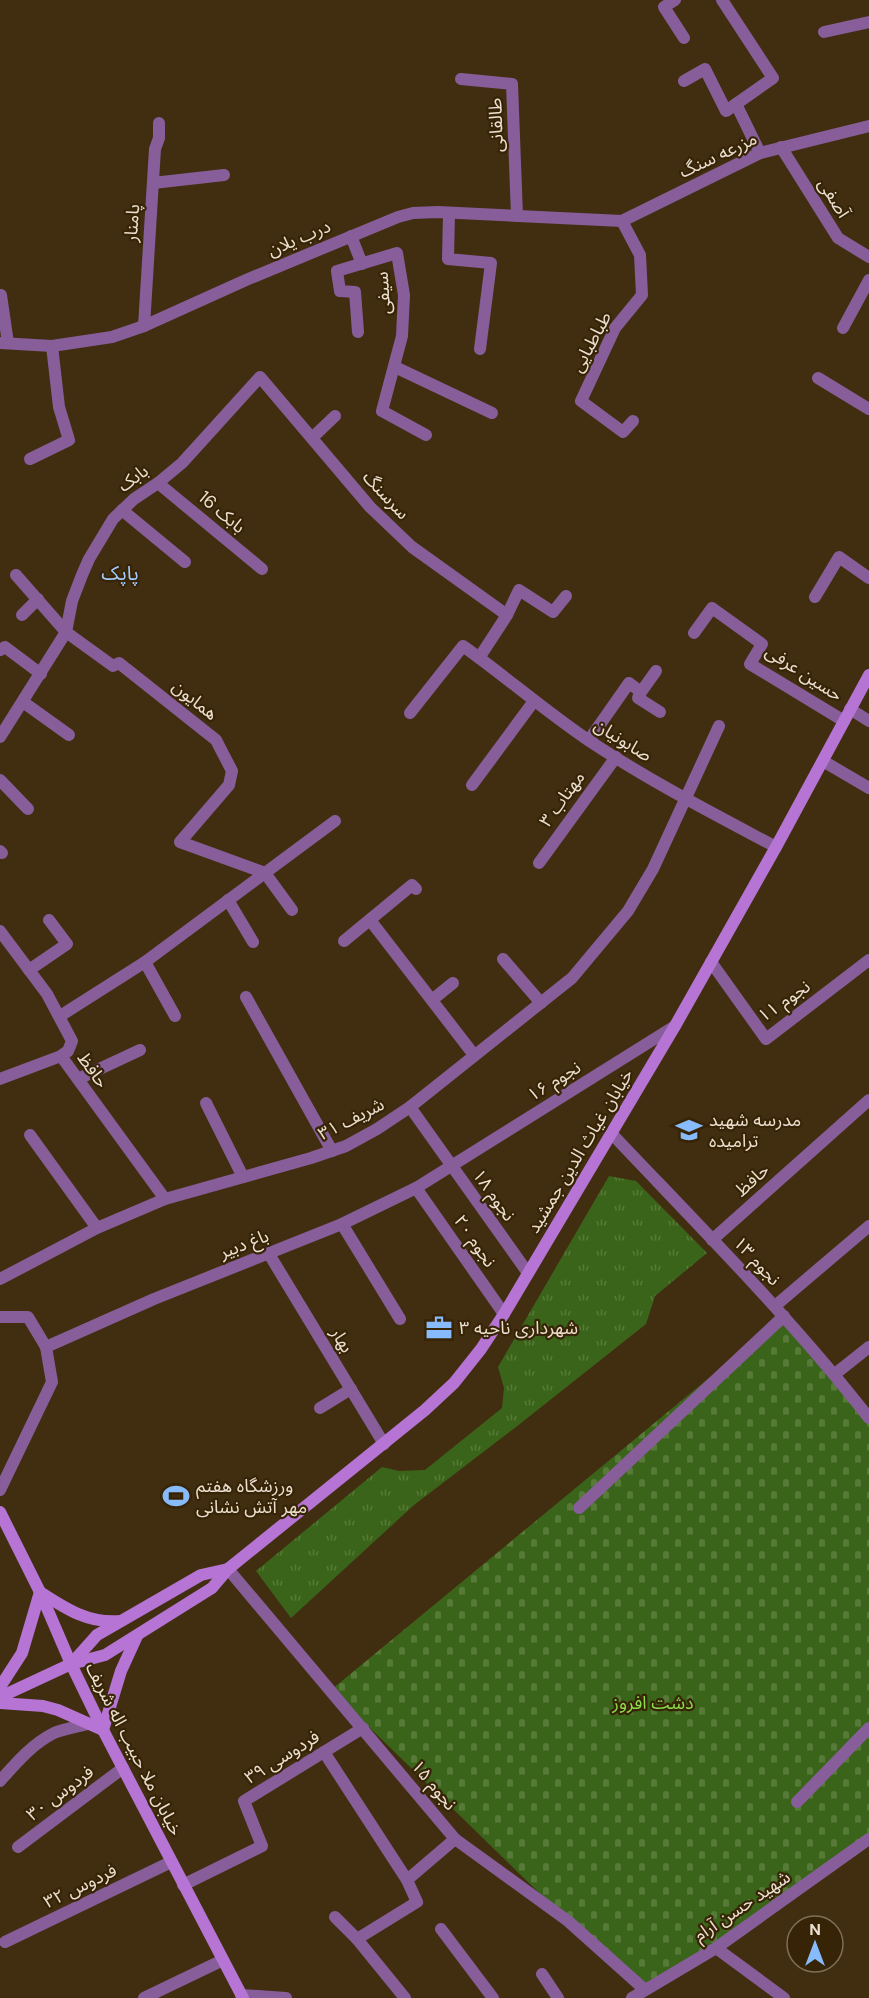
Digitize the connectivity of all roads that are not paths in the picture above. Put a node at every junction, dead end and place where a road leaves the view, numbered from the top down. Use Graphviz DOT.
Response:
graph roads {
  1 [pos="675,0"];
  2 [pos="722,0"];
  3 [pos="869,22"];
  4 [pos="824,32"];
  5 [pos="684,38"];
  6 [pos="461,79"];
  7 [pos="684,81"];
  8 [pos="731,108"];
  9 [pos="159,123"];
  10 [pos="869,126"];
  11 [pos="781,147"];
  12 [pos="760,153"];
  13 [pos="224,175"];
  14 [pos="153,183"];
  15 [pos="449,213"];
  16 [pos="517,216"];
  17 [pos="622,222"];
  18 [pos="351,236"];
  19 [pos="869,256"];
  20 [pos="362,264"];
  21 [pos="869,280"];
  22 [pos="1,295"];
  23 [pos="144,326"];
  24 [pos="843,328"];
  25 [pos="358,332"];
  26 [pos="4,343"];
  27 [pos="52,346"];
  28 [pos="480,349"];
  29 [pos="395,367"];
  30 [pos="260,377"];
  31 [pos="818,378"];
  32 [pos="869,409"];
  33 [pos="492,413"];
  34 [pos="335,416"];
  35 [pos="633,421"];
  36 [pos="426,435"];
  37 [pos="312,438"];
  38 [pos="30,459"];
  39 [pos="158,483"];
  40 [pos="122,510"];
  41 [pos="185,562"];
  42 [pos="262,569"];
  43 [pos="16,575"];
  44 [pos="869,578"];
  45 [pos="566,596"];
  46 [pos="815,597"];
  47 [pos="38,599"];
  48 [pos="22,615"];
  49 [pos="507,615"];
  50 [pos="66,632"];
  51 [pos="694,633"];
  52 [pos="0,650"];
  53 [pos="479,658"];
  54 [pos="656,671"];
  55 [pos="41,674"];
  56 [pos="869,675"];
  57 [pos="641,692"];
  58 [pos="534,701"];
  59 [pos="23,702"];
  60 [pos="660,712"];
  61 [pos="410,713"];
  62 [pos="847,715"];
  63 [pos="869,721"];
  64 [pos="718,726"];
  65 [pos="69,735"];
  66 [pos="0,737"];
  67 [pos="589,740"];
  68 [pos="615,757"];
  69 [pos="823,761"];
  70 [pos="0,780"];
  71 [pos="472,785"];
  72 [pos="869,788"];
  73 [pos="684,799"];
  74 [pos="28,809"];
  75 [pos="335,821"];
  76 [pos="776,847"];
  77 [pos="539,863"];
  78 [pos="265,873"];
  79 [pos="416,889"];
  80 [pos="228,900"];
  81 [pos="292,910"];
  82 [pos="48,920"];
  83 [pos="370,920"];
  84 [pos="0,931"];
  85 [pos="344,941"];
  86 [pos="253,942"];
  87 [pos="503,959"];
  88 [pos="869,960"];
  89 [pos="145,962"];
  90 [pos="711,962"];
  91 [pos="29,970"];
  92 [pos="453,983"];
  93 [pos="246,997"];
  94 [pos="432,1000"];
  95 [pos="541,1003"];
  96 [pos="60,1016"];
  97 [pos="175,1016"];
  98 [pos="675,1026"];
  99 [pos="140,1050"];
  100 [pos="474,1055"];
  101 [pos="61,1056"];
  102 [pos="0,1079"];
  103 [pos="78,1079"];
  104 [pos="869,1100"];
  105 [pos="206,1103"];
  106 [pos="410,1107"];
  107 [pos="612,1134"];
  108 [pos="30,1135"];
  109 [pos="332,1151"];
  110 [pos="452,1167"];
  111 [pos="243,1177"];
  112 [pos="416,1188"];
  113 [pos="165,1199"];
  114 [pos="342,1224"];
  115 [pos="869,1226"];
  116 [pos="97,1228"];
  117 [pos="712,1240"];
  118 [pos="269,1254"];
  119 [pos="528,1274"];
  120 [pos="0,1279"];
  121 [pos="775,1306"];
  122 [pos="504,1314"];
  123 [pos="784,1316"];
  124 [pos="0,1317"];
  125 [pos="400,1319"];
  126 [pos="46,1347"];
  127 [pos="869,1347"];
  128 [pos="835,1374"];
  129 [pos="351,1389"];
  130 [pos="320,1408"];
  131 [pos="869,1418"];
  132 [pos="384,1444"];
  133 [pos="0,1490"];
  134 [pos="579,1508"];
  135 [pos="1,1516"];
  136 [pos="228,1569"];
  137 [pos="40,1592"];
  138 [pos="121,1621"];
  139 [pos="138,1635"];
  140 [pos="71,1664"];
  141 [pos="0,1687"];
  142 [pos="0,1697"];
  143 [pos="0,1703"];
  144 [pos="87,1724"];
  145 [pos="363,1728"];
  146 [pos="869,1728"];
  147 [pos="103,1730"];
  148 [pos="324,1752"];
  149 [pos="123,1768"];
  150 [pos="0,1781"];
  151 [pos="797,1802"];
  152 [pos="456,1839"];
  153 [pos="869,1839"];
  154 [pos="18,1847"];
  155 [pos="171,1862"];
  156 [pos="407,1880"];
  157 [pos="183,1885"];
  158 [pos="335,1917"];
  159 [pos="441,1929"];
  160 [pos="357,1939"];
  161 [pos="5,1942"];
  162 [pos="716,1948"];
  163 [pos="223,1960"];
  164 [pos="542,1974"];
  165 [pos="644,1989"];
  166 [pos="242,1996"];
  167 [pos="144,1998"];
  168 [pos="286,1998"];
  169 [pos="405,1998"];
  170 [pos="493,1998"];
  171 [pos="558,1998"];
  172 [pos="632,1998"];
  173 [pos="784,1998"];
  1 -- 5 [label="street"];
  2 -- 8 [label="street"];
  3 -- 4 [label="street"];
  6 -- 16 [label="street, طالقانی"];
  7 -- 8 [label="street"];
  8 -- 12 [label="street"];
  9 -- 14 [label="street, پامنار"];
  10 -- 11 [label="street, مزرعه سنگ"];
  11 -- 12 [label="street, مزرعه سنگ"];
  11 -- 19 [label="street, آصفی"];
  12 -- 17 [label="street, مزرعه سنگ"];
  13 -- 14 [label="street"];
  14 -- 23 [label="street, پامنار"];
  15 -- 16 [label="street, درب یلان"];
  15 -- 18 [label="street, درب یلان"];
  15 -- 28 [label="street"];
  16 -- 17 [label="street, درب یلان"];
  17 -- 35 [label="street, طباطبایی"];
  18 -- 20 [label="street, سیفی"];
  18 -- 23 [label="street, درب یلان"];
  20 -- 25 [label="street, سیفی"];
  20 -- 29 [label="street, سیفی"];
  21 -- 24 [label="street"];
  22 -- 26 [label="street"];
  23 -- 27 [label="street, درب یلان"];
  26 -- 27 [label="street, درب یلان"];
  27 -- 38 [label="street"];
  29 -- 33 [label="street"];
  29 -- 36 [label="street, سیفی"];
  30 -- 37 [label="street, سرسنگ"];
  30 -- 39 [label="street, بابک"];
  31 -- 32 [label="street"];
  34 -- 37 [label="street"];
  37 -- 49 [label="street, سرسنگ"];
  39 -- 40 [label="street, بابک"];
  39 -- 42 [label="street, بابک 16"];
  40 -- 41 [label="street"];
  40 -- 50 [label="street, بابک"];
  43 -- 47 [label="street"];
  44 -- 46 [label="street"];
  45 -- 49 [label="street"];
  47 -- 48 [label="street"];
  47 -- 50 [label="street"];
  49 -- 53 [label="street"];
  50 -- 55 [label="street, بابک"];
  50 -- 78 [label="street, همایون"];
  51 -- 62 [label="street, حسین عرفی"];
  52 -- 55 [label="street"];
  53 -- 58 [label="street, صابونیان"];
  53 -- 61 [label="street, صابونیان"];
  54 -- 57 [label="street"];
  55 -- 59 [label="street, بابک"];
  56 -- 62 [label="main road, خیابان غیاث الدین جمشید"];
  57 -- 60 [label="street"];
  57 -- 67 [label="street"];
  58 -- 67 [label="street, صابونیان"];
  58 -- 71 [label="street"];
  59 -- 65 [label="street"];
  59 -- 66 [label="street, بابک"];
  62 -- 63 [label="street"];
  62 -- 69 [label="main road, خیابان غیاث الدین جمشید"];
  64 -- 73 [label="street, شریف ۳۱"];
  67 -- 68 [label="street, صابونیان"];
  68 -- 73 [label="street, صابونیان"];
  68 -- 77 [label="street, مهتاب ۳"];
  69 -- 72 [label="street"];
  69 -- 76 [label="main road, خیابان غیاث الدین جمشید"];
  70 -- 74 [label="street"];
  73 -- 76 [label="street, صابونیان"];
  73 -- 95 [label="street, شریف ۳۱"];
  75 -- 78 [label="street"];
  76 -- 90 [label="main road, خیابان غیاث الدین جمشید"];
  78 -- 80 [label="street"];
  78 -- 81 [label="street"];
  79 -- 83 [label="street"];
  80 -- 86 [label="street"];
  80 -- 89 [label="street"];
  82 -- 91 [label="street"];
  83 -- 85 [label="street"];
  83 -- 94 [label="street"];
  84 -- 91 [label="street, حافظ"];
  87 -- 95 [label="street"];
  88 -- 90 [label="street, نجوم ۱۱"];
  89 -- 96 [label="street"];
  89 -- 97 [label="street"];
  90 -- 98 [label="main road, خیابان غیاث الدین جمشید"];
  91 -- 96 [label="street, حافظ"];
  92 -- 94 [label="street"];
  93 -- 109 [label="street"];
  94 -- 100 [label="street"];
  95 -- 100 [label="street, شریف ۳۱"];
  96 -- 101 [label="street, حافظ"];
  98 -- 107 [label="main road, خیابان غیاث الدین جمشید"];
  98 -- 110 [label="street, نجوم ۱۶"];
  99 -- 103 [label="street"];
  100 -- 106 [label="street, شریف ۳۱"];
  101 -- 102 [label="street"];
  101 -- 103 [label="street, حافظ"];
  103 -- 113 [label="street, حافظ"];
  104 -- 117 [label="street, حافظ"];
  105 -- 111 [label="street"];
  106 -- 109 [label="street, شریف ۳۱"];
  106 -- 110 [label="street, نجوم ۱۸"];
  107 -- 117 [label="street, نجوم ۱۳"];
  107 -- 119 [label="main road, خیابان غیاث الدین جمشید"];
  108 -- 116 [label="street"];
  109 -- 111 [label="street, شریف ۳۱"];
  110 -- 112 [label="street, باغ دبیر"];
  110 -- 119 [label="street, نجوم ۱۸"];
  111 -- 113 [label="street, شریف ۳۱"];
  112 -- 114 [label="street, باغ دبیر"];
  112 -- 122 [label="street, نجوم ۲۰"];
  113 -- 116 [label="street, شریف ۳۱"];
  114 -- 118 [label="street, باغ دبیر"];
  114 -- 125 [label="street"];
  115 -- 121 [label="street"];
  116 -- 120 [label="street, شریف ۳۱"];
  117 -- 121 [label="street, نجوم ۱۳"];
  118 -- 126 [label="street, باغ دبیر"];
  118 -- 129 [label="street, بهار"];
  119 -- 122 [label="main road, خیابان غیاث الدین جمشید"];
  121 -- 123 [label="street, نجوم ۱۳"];
  122 -- 132 [label="main road, خیابان غیاث الدین جمشید"];
  123 -- 128 [label="street, نجوم ۱۳"];
  123 -- 134 [label="street"];
  124 -- 126 [label="street"];
  126 -- 133 [label="street"];
  127 -- 128 [label="street"];
  128 -- 131 [label="street, نجوم ۱۳"];
  129 -- 130 [label="street"];
  129 -- 132 [label="street, بهار"];
  132 -- 136 [label="main road, خیابان غیاث الدین جمشید"];
  135 -- 137 [label="main road, خیابان ملا حبیب اله شریف"];
  136 -- 138 [label="main road, خیابان غیاث الدین جمشید"];
  136 -- 139 [label="main road, خیابان غیاث الدین جمشید"];
  136 -- 145 [label="street, نجوم ۱۵"];
  137 -- 138 [label="main road"];
  137 -- 140 [label="main road, خیابان ملا حبیب اله شریف"];
  137 -- 141 [label="main road"];
  138 -- 140 [label="main road, خیابان غیاث الدین جمشید"];
  139 -- 140 [label="main road, خیابان غیاث الدین جمشید"];
  139 -- 147 [label="main road"];
  140 -- 142 [label="main road"];
  140 -- 147 [label="main road, خیابان ملا حبیب اله شریف"];
  143 -- 144 [label="main road"];
  144 -- 147 [label="main road"];
  144 -- 150 [label="street"];
  145 -- 148 [label="street, فردوسی ۳۹"];
  145 -- 152 [label="street, نجوم ۱۵"];
  146 -- 151 [label="street"];
  147 -- 149 [label="main road, خیابان ملا حبیب اله شریف"];
  148 -- 156 [label="street"];
  148 -- 157 [label="street, فردوسی ۳۹"];
  149 -- 154 [label="street, فردوس ۳۰"];
  149 -- 155 [label="main road, خیابان ملا حبیب اله شریف"];
  152 -- 156 [label="street"];
  152 -- 165 [label="street, نجوم ۱۵"];
  153 -- 162 [label="street, شهید حسن آرام"];
  155 -- 157 [label="main road, خیابان ملا حبیب اله شریف"];
  155 -- 161 [label="street, فردوس ۳۲"];
  156 -- 160 [label="street"];
  157 -- 163 [label="main road, خیابان ملا حبیب اله شریف"];
  158 -- 160 [label="street"];
  159 -- 170 [label="street"];
  160 -- 169 [label="street"];
  162 -- 165 [label="street, شهید حسن آرام"];
  162 -- 173 [label="street"];
  163 -- 166 [label="main road, خیابان ملا حبیب اله شریف"];
  163 -- 167 [label="street"];
  164 -- 171 [label="street"];
  165 -- 172 [label="street, شهید حسن آرام"];
  166 -- 168 [label="street"];
}
